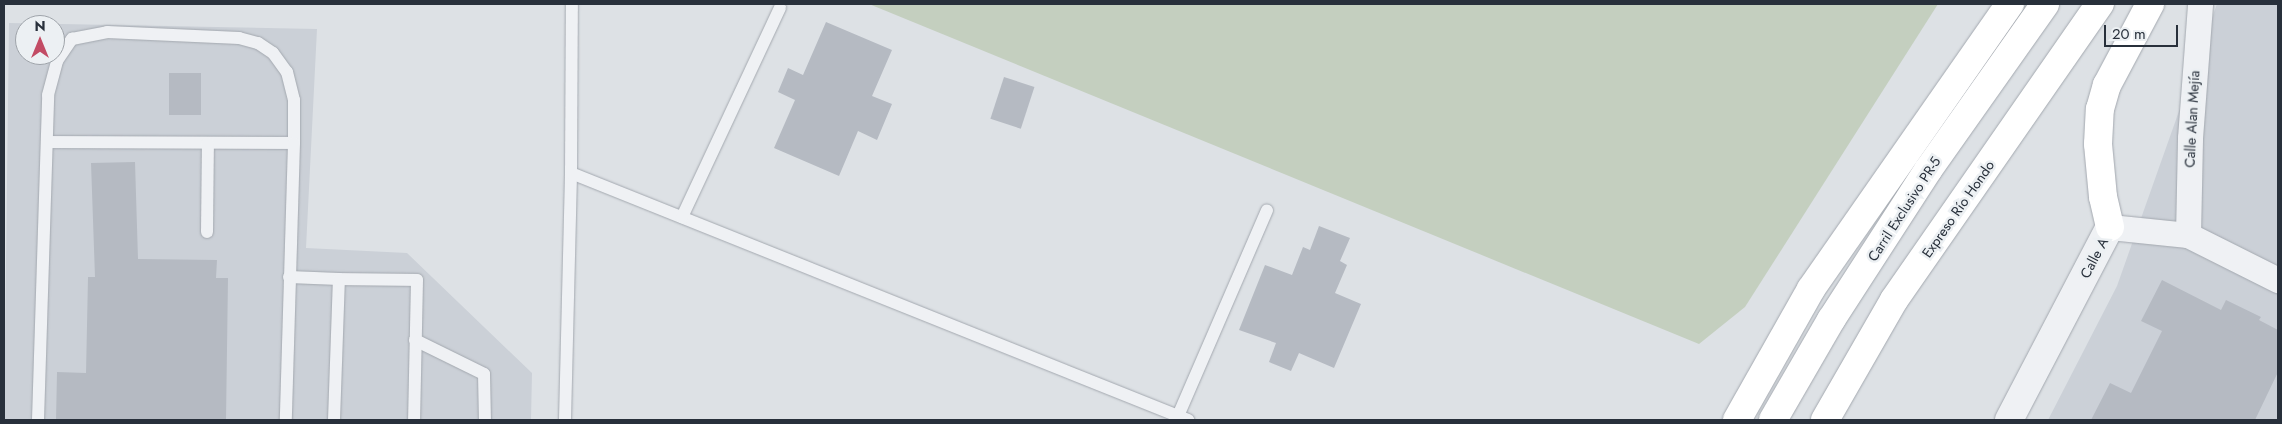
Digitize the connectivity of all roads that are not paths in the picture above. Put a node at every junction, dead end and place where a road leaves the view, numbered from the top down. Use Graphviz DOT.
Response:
graph roads {
  1 [pos="572,4"];
  2 [pos="2010,4"];
  3 [pos="2045,4"];
  4 [pos="2100,4"];
  5 [pos="2150,4"];
  6 [pos="2200,4"];
  7 [pos="780,8"];
  8 [pos="47,142"];
  9 [pos="208,142"];
  10 [pos="294,143"];
  11 [pos="571,173"];
  12 [pos="1267,210"];
  13 [pos="682,217"];
  14 [pos="2110,227"];
  15 [pos="207,232"];
  16 [pos="2188,235"];
  17 [pos="289,277"];
  18 [pos="339,279"];
  19 [pos="2278,280"];
  20 [pos="415,340"];
  21 [pos="1183,418"];
  22 [pos="38,420"];
  23 [pos="286,420"];
  24 [pos="334,420"];
  25 [pos="414,420"];
  26 [pos="485,420"];
  27 [pos="565,420"];
  28 [pos="1736,420"];
  29 [pos="1773,420"];
  30 [pos="1825,420"];
  31 [pos="2009,420"];
  1 -- 11 [label="lane"];
  2 -- 28 [label="highway"];
  3 -- 29 [label="highway, Carril Exclusivo PR-5"];
  4 -- 30 [label="highway, Expreso Río Hondo"];
  5 -- 14 [label="highway"];
  6 -- 16 [label="street, Calle Alan Mejía"];
  7 -- 13 [label="lane"];
  8 -- 9 [label="lane"];
  8 -- 10 [label="lane"];
  8 -- 22 [label="lane"];
  9 -- 10 [label="lane"];
  9 -- 15 [label="lane"];
  10 -- 17 [label="lane"];
  11 -- 13 [label="lane"];
  11 -- 27 [label="lane"];
  12 -- 21 [label="lane"];
  13 -- 21 [label="lane"];
  14 -- 16 [label="street, Calle A"];
  14 -- 31 [label="street, Calle A"];
  16 -- 19 [label="street, Calle A"];
  17 -- 18 [label="lane"];
  17 -- 23 [label="lane"];
  18 -- 20 [label="lane"];
  18 -- 24 [label="lane"];
  20 -- 25 [label="lane"];
  20 -- 26 [label="lane"];
}
